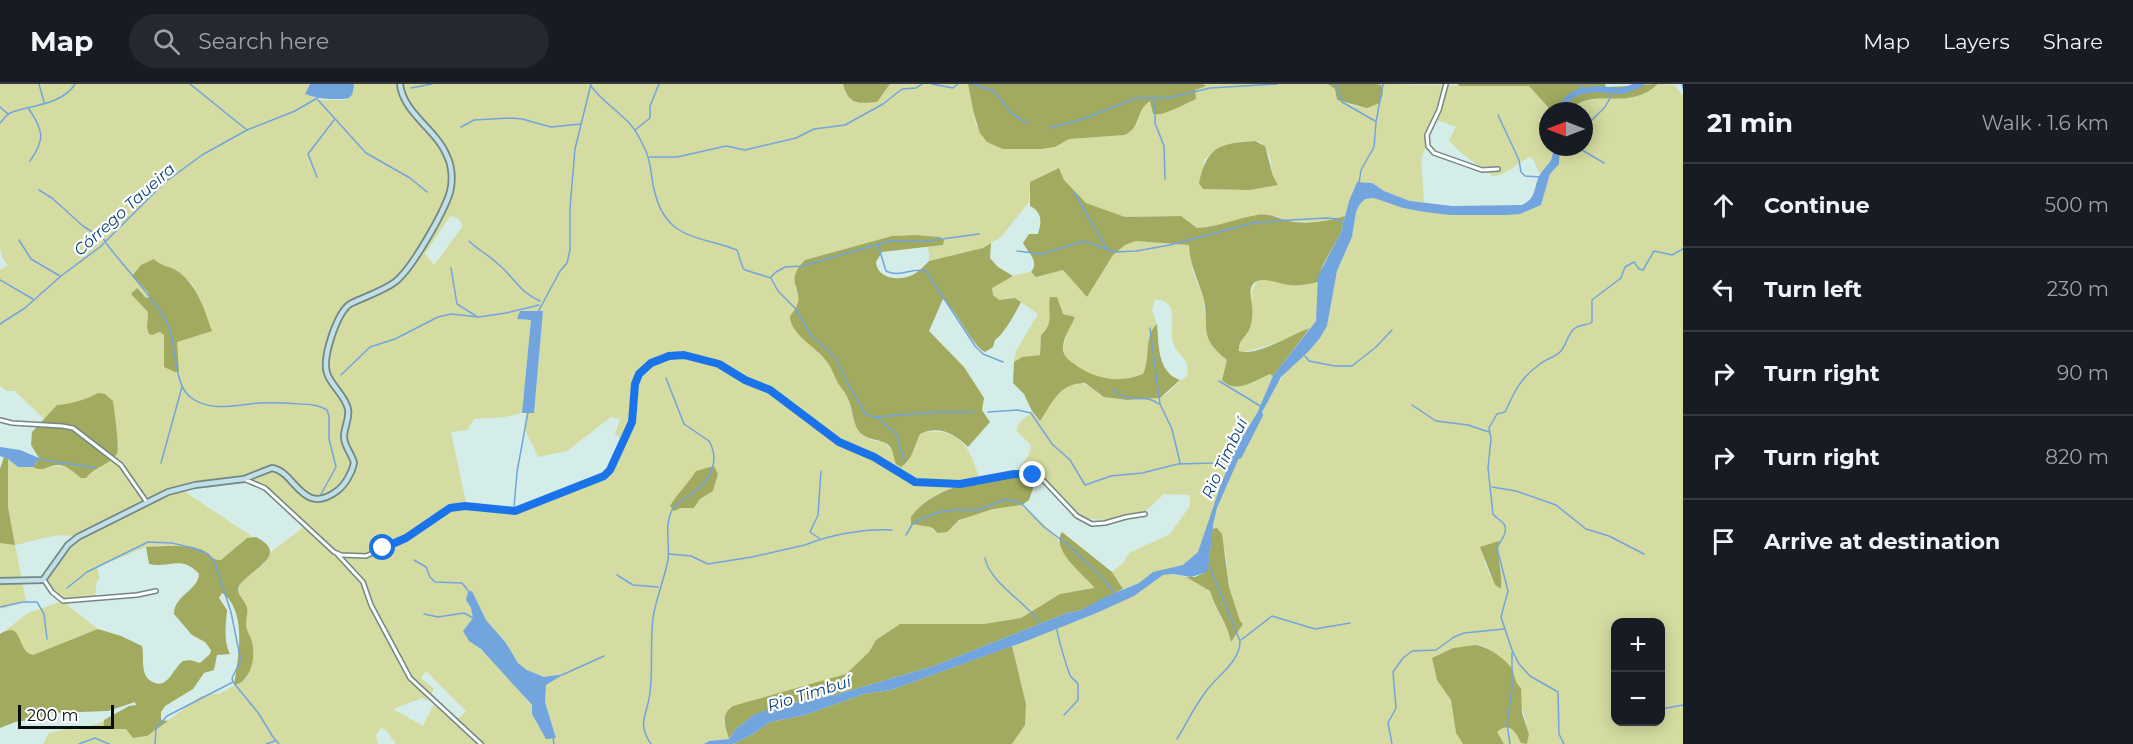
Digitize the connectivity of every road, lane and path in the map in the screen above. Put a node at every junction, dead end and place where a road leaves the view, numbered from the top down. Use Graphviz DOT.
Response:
graph roads {
  1 [pos="400,84"];
  2 [pos="1446,84"];
  3 [pos="1498,169"];
  4 [pos="0,420"];
  5 [pos="244,479"];
  6 [pos="146,501"];
  7 [pos="1145,514"];
  8 [pos="337,554"];
  9 [pos="45,580"];
  10 [pos="0,581"];
  11 [pos="156,591"];
  12 [pos="481,744"];
  1 -- 5 [label="street"];
  2 -- 3 [label="street"];
  4 -- 6 [label="street"];
  5 -- 6 [label="street"];
  5 -- 8 [label="street"];
  6 -- 9 [label="street"];
  7 -- 8 [label="street"];
  8 -- 12 [label="street"];
  9 -- 10 [label="street"];
  9 -- 11 [label="street"];
}
